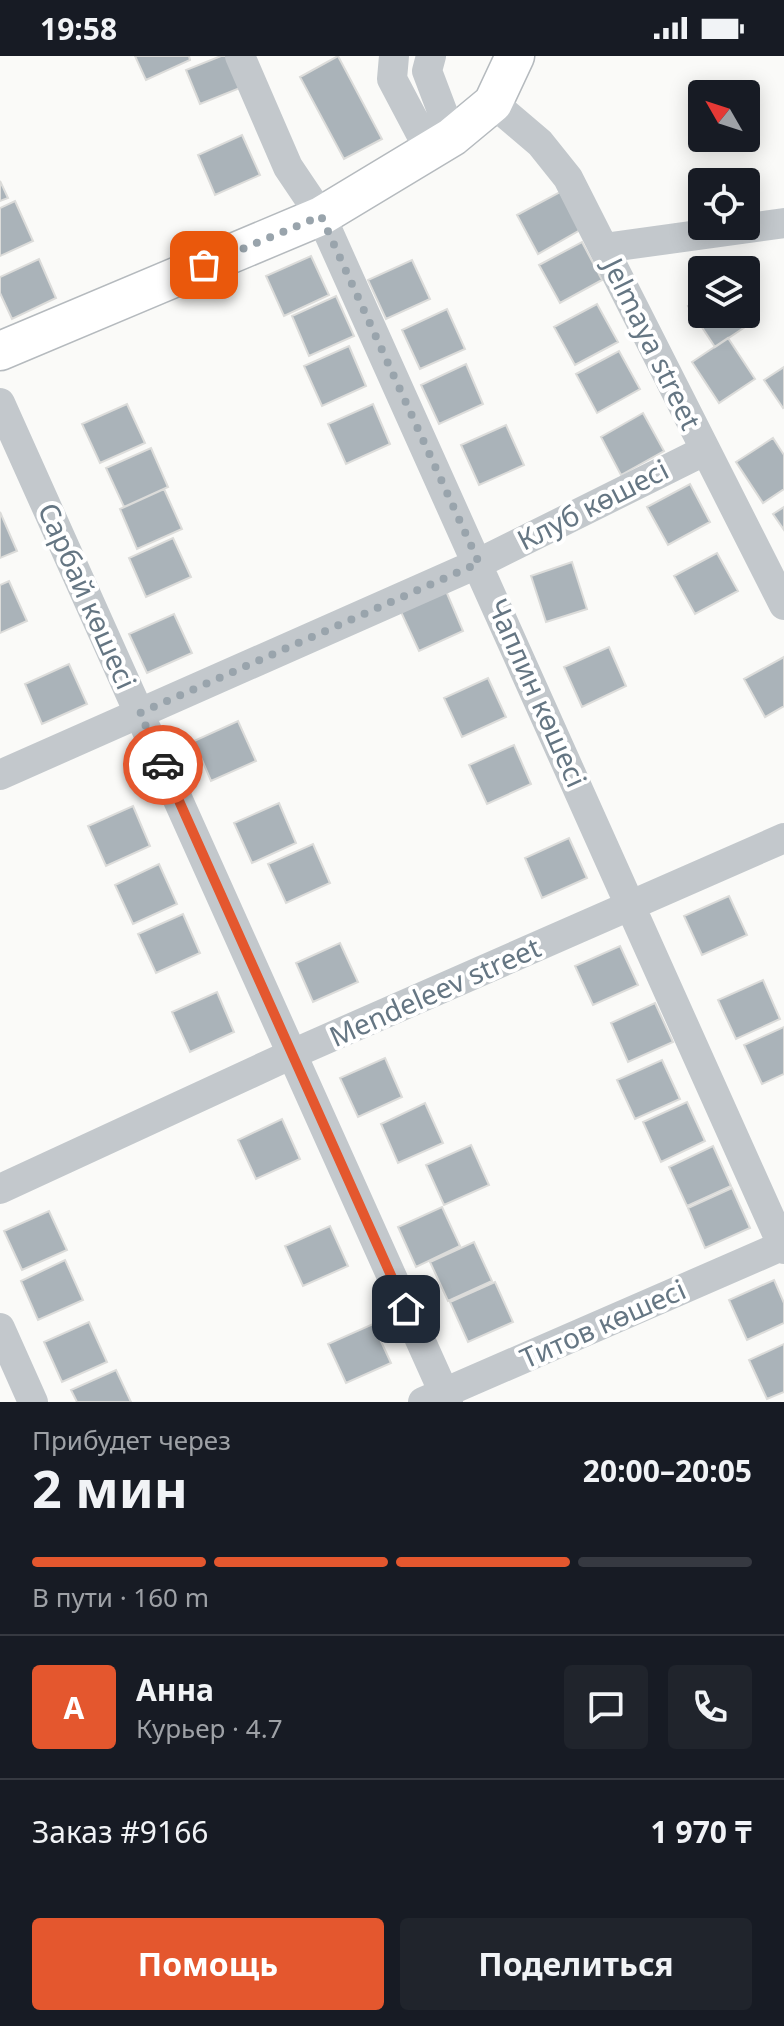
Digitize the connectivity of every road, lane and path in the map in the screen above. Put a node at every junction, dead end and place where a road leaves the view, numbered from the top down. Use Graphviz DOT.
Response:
graph roads {
  1 [pos="240,56"];
  2 [pos="394,56"];
  3 [pos="431,56"];
  4 [pos="515,56"];
  5 [pos="493,103"];
  6 [pos="441,144"];
  7 [pos="321,216"];
  8 [pos="784,223"];
  9 [pos="604,248"];
  10 [pos="0,351"];
  11 [pos="0,403"];
  12 [pos="704,451"];
  13 [pos="479,563"];
  14 [pos="784,605"];
  15 [pos="140,713"];
  16 [pos="0,775"];
  17 [pos="784,838"];
  18 [pos="633,905"];
  19 [pos="290,1055"];
  20 [pos="0,1189"];
  21 [pos="783,1247"];
  22 [pos="0,1328"];
  23 [pos="438,1399"];
  24 [pos="33,1402"];
  1 -- 7 [label="street, Чаплин көшесі"];
  2 -- 6 [label="street"];
  3 -- 6 [label="street"];
  4 -- 5 [label="main road"];
  5 -- 6 [label="main road"];
  5 -- 9 [label="street, Jelmaya street"];
  6 -- 7 [label="main road"];
  7 -- 10 [label="main road"];
  7 -- 13 [label="street, Чаплин көшесі"];
  8 -- 9 [label="street"];
  9 -- 12 [label="street, Jelmaya street"];
  11 -- 15 [label="street, Сарбай көшесі"];
  12 -- 13 [label="street, Клуб көшесі"];
  12 -- 14 [label="street, Jelmaya street"];
  13 -- 15 [label="street, Клуб көшесі"];
  13 -- 18 [label="street, Чаплин көшесі"];
  15 -- 16 [label="street, Клуб көшесі"];
  15 -- 19 [label="street, Сарбай көшесі"];
  17 -- 18 [label="street, Mendeleev street"];
  18 -- 19 [label="street, Mendeleev street"];
  18 -- 21 [label="street, Чаплин көшесі"];
  19 -- 20 [label="street, Mendeleev street"];
  19 -- 23 [label="street, Сарбай көшесі"];
  21 -- 23 [label="street, Титов көшесі"];
  22 -- 24 [label="street"];
}
